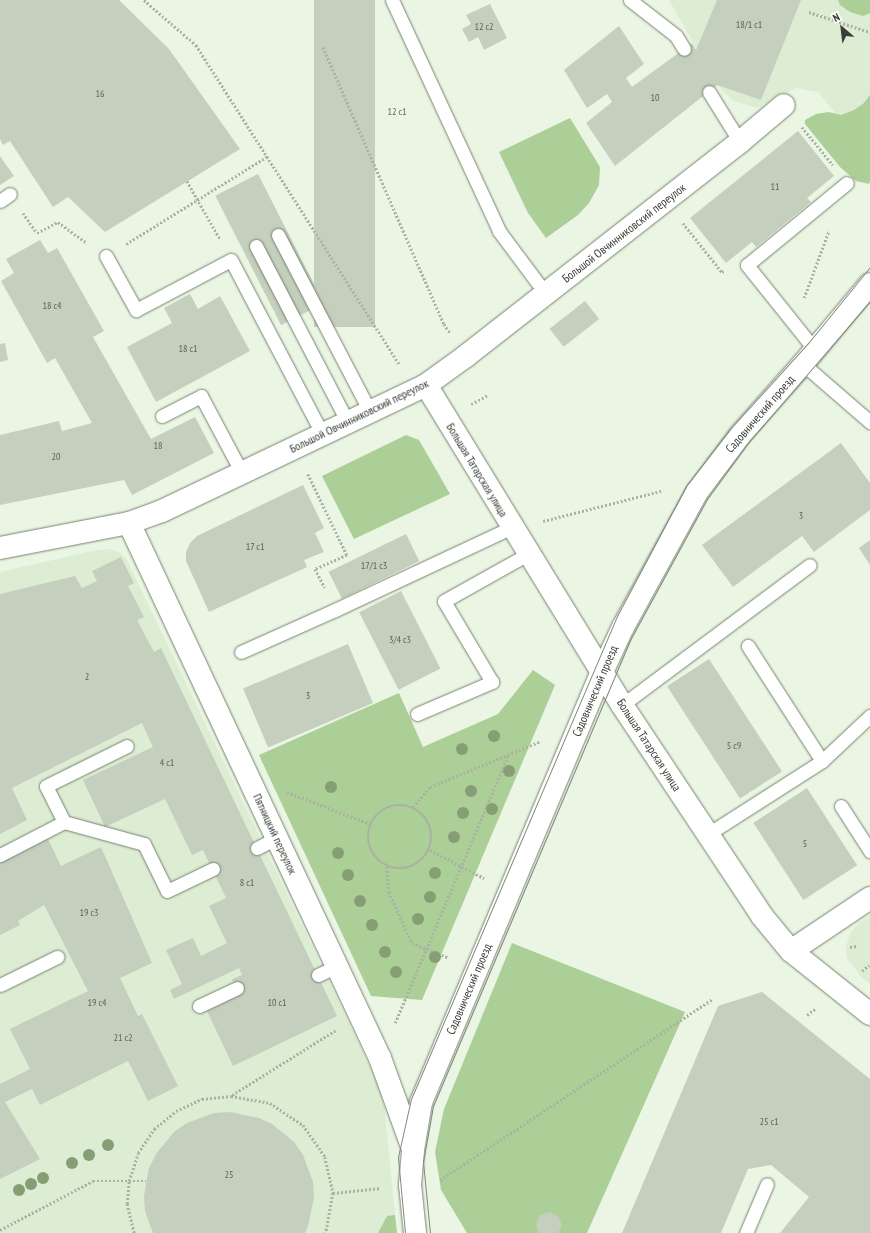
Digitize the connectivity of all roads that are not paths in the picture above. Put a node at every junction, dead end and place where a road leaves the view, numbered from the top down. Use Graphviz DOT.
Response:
graph roads {
  1 [pos="392,0"];
  2 [pos="630,0"];
  3 [pos="684,49"];
  4 [pos="709,92"];
  5 [pos="784,105"];
  6 [pos="740,142"];
  7 [pos="847,183"];
  8 [pos="278,235"];
  9 [pos="256,246"];
  10 [pos="106,256"];
  11 [pos="870,284"];
  12 [pos="546,294"];
  13 [pos="809,357"];
  14 [pos="426,385"];
  15 [pos="370,412"];
  16 [pos="162,416"];
  17 [pos="870,422"];
  18 [pos="348,423"];
  19 [pos="323,435"];
  20 [pos="242,473"];
  21 [pos="129,523"];
  22 [pos="512,527"];
  23 [pos="0,548"];
  24 [pos="528,554"];
  25 [pos="810,564"];
  26 [pos="748,646"];
  27 [pos="241,652"];
  28 [pos="602,672"];
  29 [pos="622,705"];
  30 [pos="417,714"];
  31 [pos="870,716"];
  32 [pos="127,746"];
  33 [pos="822,761"];
  34 [pos="841,806"];
  35 [pos="64,822"];
  36 [pos="708,834"];
  37 [pos="277,838"];
  38 [pos="257,848"];
  39 [pos="870,851"];
  40 [pos="0,855"];
  41 [pos="212,869"];
  42 [pos="870,898"];
  43 [pos="791,951"];
  44 [pos="57,957"];
  45 [pos="0,985"];
  46 [pos="237,988"];
  47 [pos="199,1006"];
  48 [pos="870,1014"];
  49 [pos="413,1150"];
  50 [pos="767,1184"];
  51 [pos="415,1233"];
  52 [pos="746,1233"];
  1 -- 12 [label="lane"];
  2 -- 3 [label="lane"];
  4 -- 6 [label="lane"];
  5 -- 6 [label="street, Большой Овчинниковский переулок"];
  6 -- 12 [label="street, Большой Овчинниковский переулок"];
  7 -- 13 [label="lane"];
  8 -- 15 [label="lane"];
  9 -- 18 [label="lane"];
  10 -- 19 [label="lane"];
  11 -- 13 [label="street, Садовнический проезд"];
  12 -- 14 [label="street, Большой Овчинниковский переулок"];
  13 -- 17 [label="lane"];
  13 -- 28 [label="street, Садовнический проезд"];
  14 -- 15 [label="street, Большой Овчинниковский переулок"];
  14 -- 22 [label="street, Большая Татарская улица"];
  15 -- 18 [label="street, Большой Овчинниковский переулок"];
  16 -- 20 [label="lane"];
  18 -- 19 [label="street, Большой Овчинниковский переулок"];
  19 -- 20 [label="street, Большой Овчинниковский переулок"];
  20 -- 21 [label="street, Большой Овчинниковский переулок"];
  21 -- 23 [label="street, Большой Овчинниковский переулок"];
  21 -- 37 [label="street, Пятницкий переулок"];
  22 -- 24 [label="street, Большая Татарская улица"];
  22 -- 27 [label="lane"];
  24 -- 28 [label="street, Большая Татарская улица"];
  24 -- 30 [label="lane"];
  25 -- 29 [label="lane"];
  26 -- 33 [label="lane"];
  28 -- 29 [label="street, Большая Татарская улица"];
  28 -- 49 [label="street, Садовнический проезд"];
  29 -- 36 [label="street, Большая Татарская улица"];
  31 -- 33 [label="lane"];
  32 -- 35 [label="lane"];
  33 -- 36 [label="lane"];
  34 -- 39 [label="lane"];
  35 -- 40 [label="lane"];
  35 -- 41 [label="lane"];
  36 -- 43 [label="street, Большая Татарская улица"];
  37 -- 38 [label="lane"];
  37 -- 49 [label="street, Пятницкий переулок"];
  42 -- 43 [label="street"];
  43 -- 48 [label="street, Большая Татарская улица"];
  44 -- 45 [label="lane"];
  46 -- 47 [label="lane"];
  49 -- 51 [label="street, Садовнический проезд"];
  50 -- 52 [label="lane"];
}
